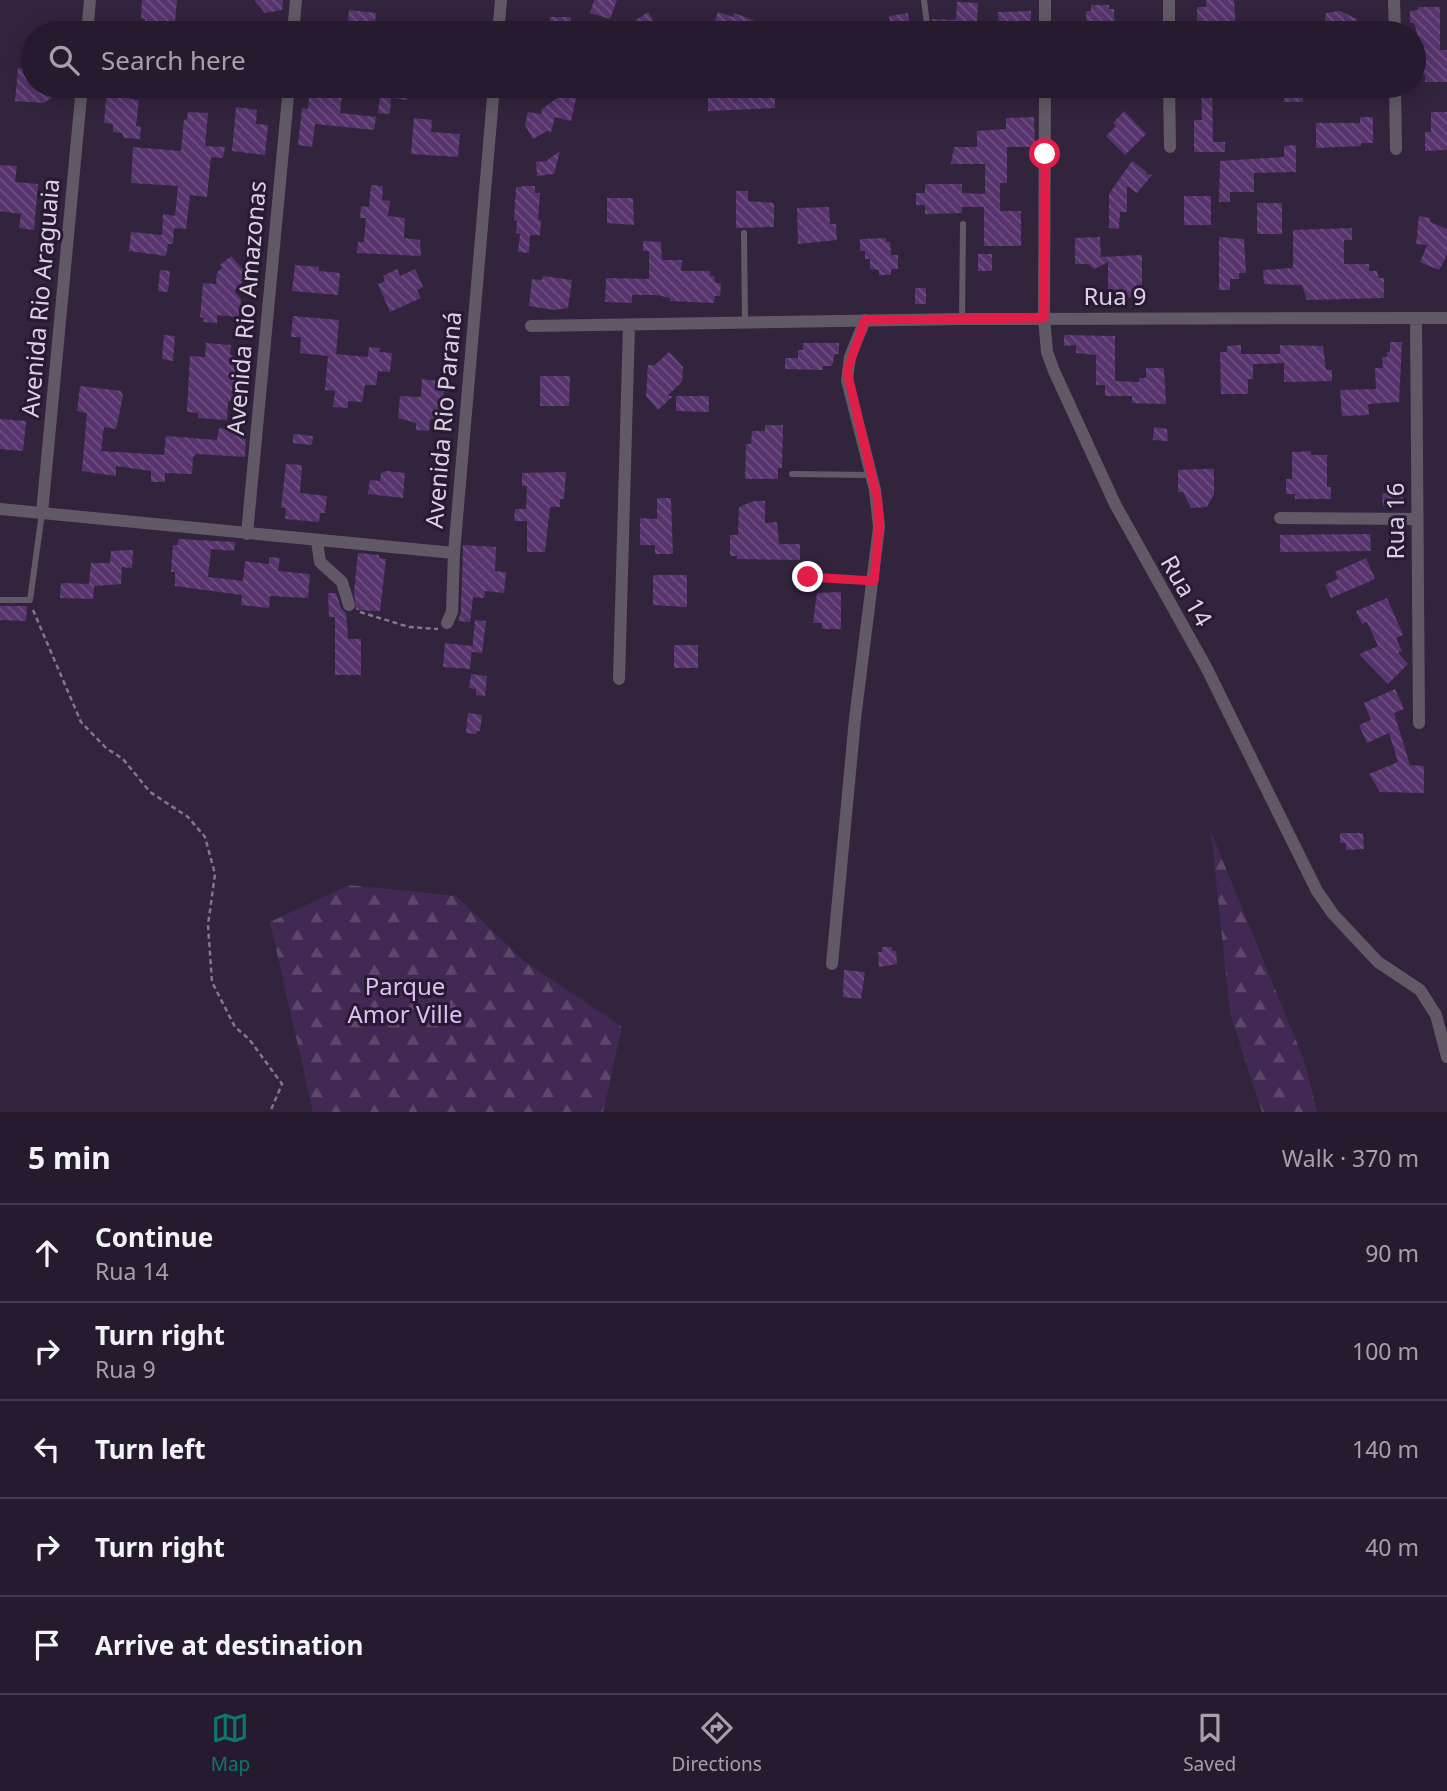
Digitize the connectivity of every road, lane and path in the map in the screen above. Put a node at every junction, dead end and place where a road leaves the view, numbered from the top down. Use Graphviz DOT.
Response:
graph roads {
  1 [pos="90,0"];
  2 [pos="296,0"];
  3 [pos="501,0"];
  4 [pos="924,0"];
  5 [pos="1045,0"];
  6 [pos="1169,0"];
  7 [pos="1394,0"];
  8 [pos="88,21"];
  9 [pos="294,21"];
  10 [pos="499,21"];
  11 [pos="927,21"];
  12 [pos="1045,21"];
  13 [pos="1169,21"];
  14 [pos="1395,21"];
  15 [pos="81,98"];
  16 [pos="288,98"];
  17 [pos="493,98"];
  18 [pos="1045,98"];
  19 [pos="1169,98"];
  20 [pos="1395,98"];
  21 [pos="1170,147"];
  22 [pos="1396,149"];
  23 [pos="963,224"];
  24 [pos="744,233"];
  25 [pos="1044,318"];
  26 [pos="1416,318"];
  27 [pos="1447,318"];
  28 [pos="962,319"];
  29 [pos="865,320"];
  30 [pos="745,322"];
  31 [pos="629,325"];
  32 [pos="531,326"];
  33 [pos="792,474"];
  34 [pos="872,475"];
  35 [pos="0,509"];
  36 [pos="42,513"];
  37 [pos="1280,518"];
  38 [pos="1416,519"];
  39 [pos="247,534"];
  40 [pos="317,541"];
  41 [pos="454,553"];
  42 [pos="808,577"];
  43 [pos="874,581"];
  44 [pos="0,600"];
  45 [pos="30,600"];
  46 [pos="349,605"];
  47 [pos="447,624"];
  48 [pos="619,679"];
  49 [pos="1419,723"];
  50 [pos="832,964"];
  51 [pos="1447,1057"];
  52 [pos="270,1112"];
  1 -- 8 [label="street"];
  2 -- 9 [label="street"];
  3 -- 10 [label="street"];
  4 -- 11 [label="lane"];
  5 -- 12 [label="street"];
  6 -- 13 [label="street"];
  7 -- 14 [label="street"];
  15 -- 36 [label="street, Avenida Rio Araguaia"];
  16 -- 39 [label="street, Avenida Rio Amazonas"];
  17 -- 41 [label="street, Avenida Rio Paraná"];
  18 -- 25 [label="street, Rua 14"];
  19 -- 21 [label="street"];
  20 -- 22 [label="street"];
  23 -- 28 [label="lane"];
  24 -- 30 [label="lane"];
  25 -- 26 [label="street, Rua 9"];
  25 -- 28 [label="street, Rua 9"];
  25 -- 51 [label="street, Rua 14"];
  26 -- 27 [label="street, Rua 9"];
  26 -- 38 [label="street, Rua 16"];
  28 -- 29 [label="street, Rua 9"];
  29 -- 30 [label="street, Rua 9"];
  29 -- 34 [label="street"];
  30 -- 31 [label="street, Rua 9"];
  31 -- 32 [label="street, Rua 9"];
  31 -- 48 [label="street"];
  33 -- 34 [label="lane"];
  34 -- 43 [label="street"];
  35 -- 36 [label="street, Avenida Rio Paraná"];
  36 -- 39 [label="street, Avenida Rio Paraná"];
  36 -- 45 [label="lane"];
  37 -- 38 [label="street"];
  38 -- 49 [label="street, Rua 16"];
  39 -- 40 [label="street, Avenida Rio Paraná"];
  40 -- 41 [label="street, Avenida Rio Paraná"];
  40 -- 46 [label="street"];
  41 -- 47 [label="street"];
  42 -- 43 [label="lane"];
  43 -- 50 [label="street"];
  44 -- 45 [label="lane"];
  45 -- 52 [label="path"];
  46 -- 47 [label="path"];
}
